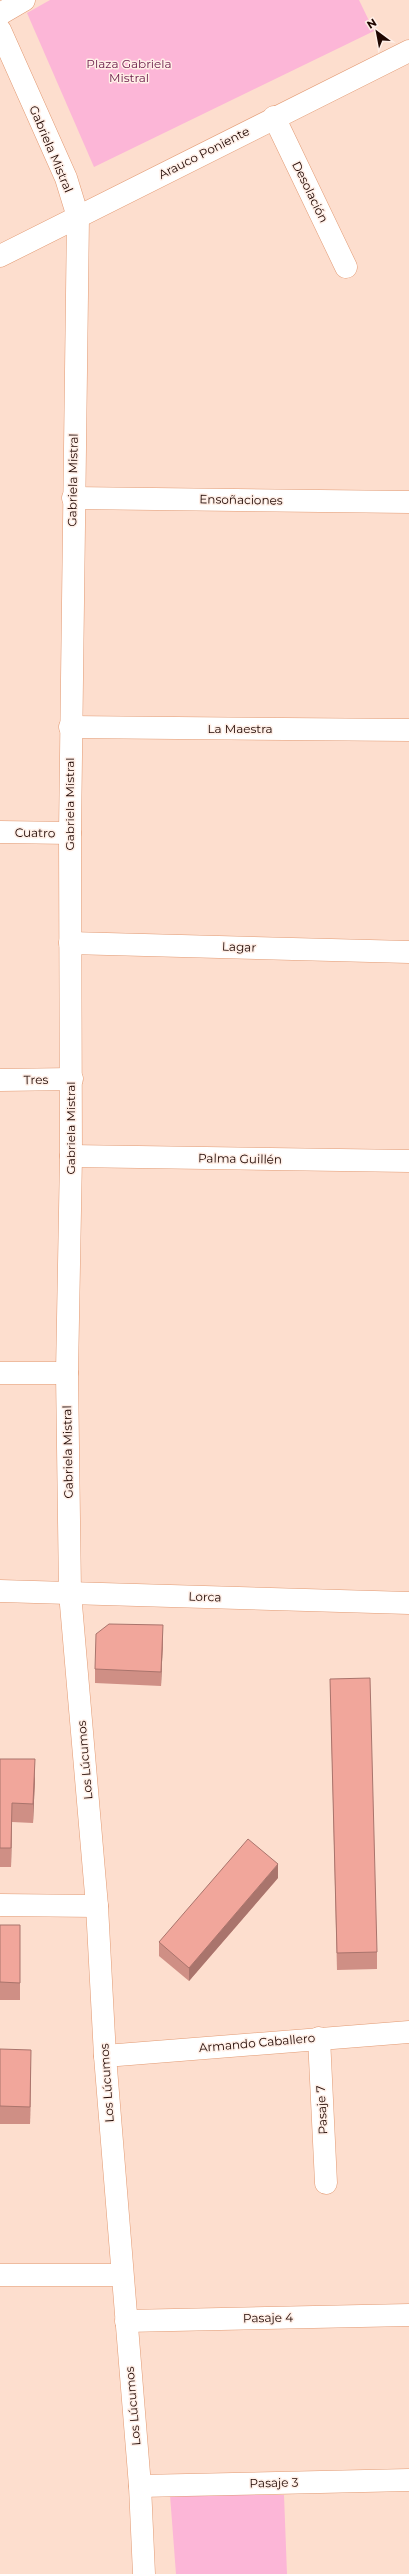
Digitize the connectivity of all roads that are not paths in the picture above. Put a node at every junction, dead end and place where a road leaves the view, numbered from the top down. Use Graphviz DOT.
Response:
graph roads {
  1 [pos="24,0"];
  2 [pos="0,14"];
  3 [pos="0,30"];
  4 [pos="409,51"];
  5 [pos="274,117"];
  6 [pos="78,217"];
  7 [pos="0,256"];
  8 [pos="346,267"];
  9 [pos="73,498"];
  10 [pos="409,502"];
  11 [pos="70,727"];
  12 [pos="409,730"];
  13 [pos="0,832"];
  14 [pos="70,833"];
  15 [pos="70,943"];
  16 [pos="409,952"];
  17 [pos="72,1079"];
  18 [pos="0,1080"];
  19 [pos="71,1156"];
  20 [pos="409,1161"];
  21 [pos="0,1373"];
  22 [pos="67,1373"];
  23 [pos="0,1591"];
  24 [pos="70,1593"];
  25 [pos="409,1604"];
  26 [pos="0,1905"];
  27 [pos="97,1906"];
  28 [pos="409,2032"];
  29 [pos="319,2038"];
  30 [pos="105,2056"];
  31 [pos="326,2183"];
  32 [pos="0,2275"];
  33 [pos="122,2275"];
  34 [pos="409,2315"];
  35 [pos="126,2321"];
  36 [pos="409,2480"];
  37 [pos="140,2486"];
  38 [pos="144,2574"];
  1 -- 2 [label="street"];
  3 -- 6 [label="street, Gabriela Mistral"];
  4 -- 5 [label="street, Arauco Poniente"];
  5 -- 6 [label="street, Arauco Poniente"];
  5 -- 8 [label="street, Desolación"];
  6 -- 7 [label="street, Arauco Poniente"];
  6 -- 9 [label="street, Gabriela Mistral"];
  9 -- 10 [label="street, Ensoñaciones"];
  9 -- 11 [label="street, Gabriela Mistral"];
  11 -- 12 [label="street, La Maestra"];
  11 -- 14 [label="street, Gabriela Mistral"];
  13 -- 14 [label="street, Cuatro"];
  14 -- 15 [label="street, Gabriela Mistral"];
  15 -- 16 [label="street, Lagar"];
  15 -- 17 [label="street, Gabriela Mistral"];
  17 -- 18 [label="street, Tres"];
  17 -- 19 [label="street, Gabriela Mistral"];
  19 -- 20 [label="street, Palma Guillén"];
  19 -- 22 [label="street, Gabriela Mistral"];
  21 -- 22 [label="street"];
  22 -- 24 [label="street, Gabriela Mistral"];
  23 -- 24 [label="street, Lorca"];
  24 -- 25 [label="street, Lorca"];
  24 -- 27 [label="street, Los Lúcumos"];
  26 -- 27 [label="street"];
  27 -- 30 [label="street, Los Lúcumos"];
  28 -- 29 [label="street, Armando Caballero"];
  29 -- 30 [label="street, Armando Caballero"];
  29 -- 31 [label="street, Pasaje 7"];
  30 -- 33 [label="street, Los Lúcumos"];
  32 -- 33 [label="street"];
  33 -- 35 [label="street, Los Lúcumos"];
  34 -- 35 [label="street, Pasaje 4"];
  35 -- 37 [label="street, Los Lúcumos"];
  36 -- 37 [label="street, Pasaje 3"];
  37 -- 38 [label="street, Los Lúcumos"];
}
